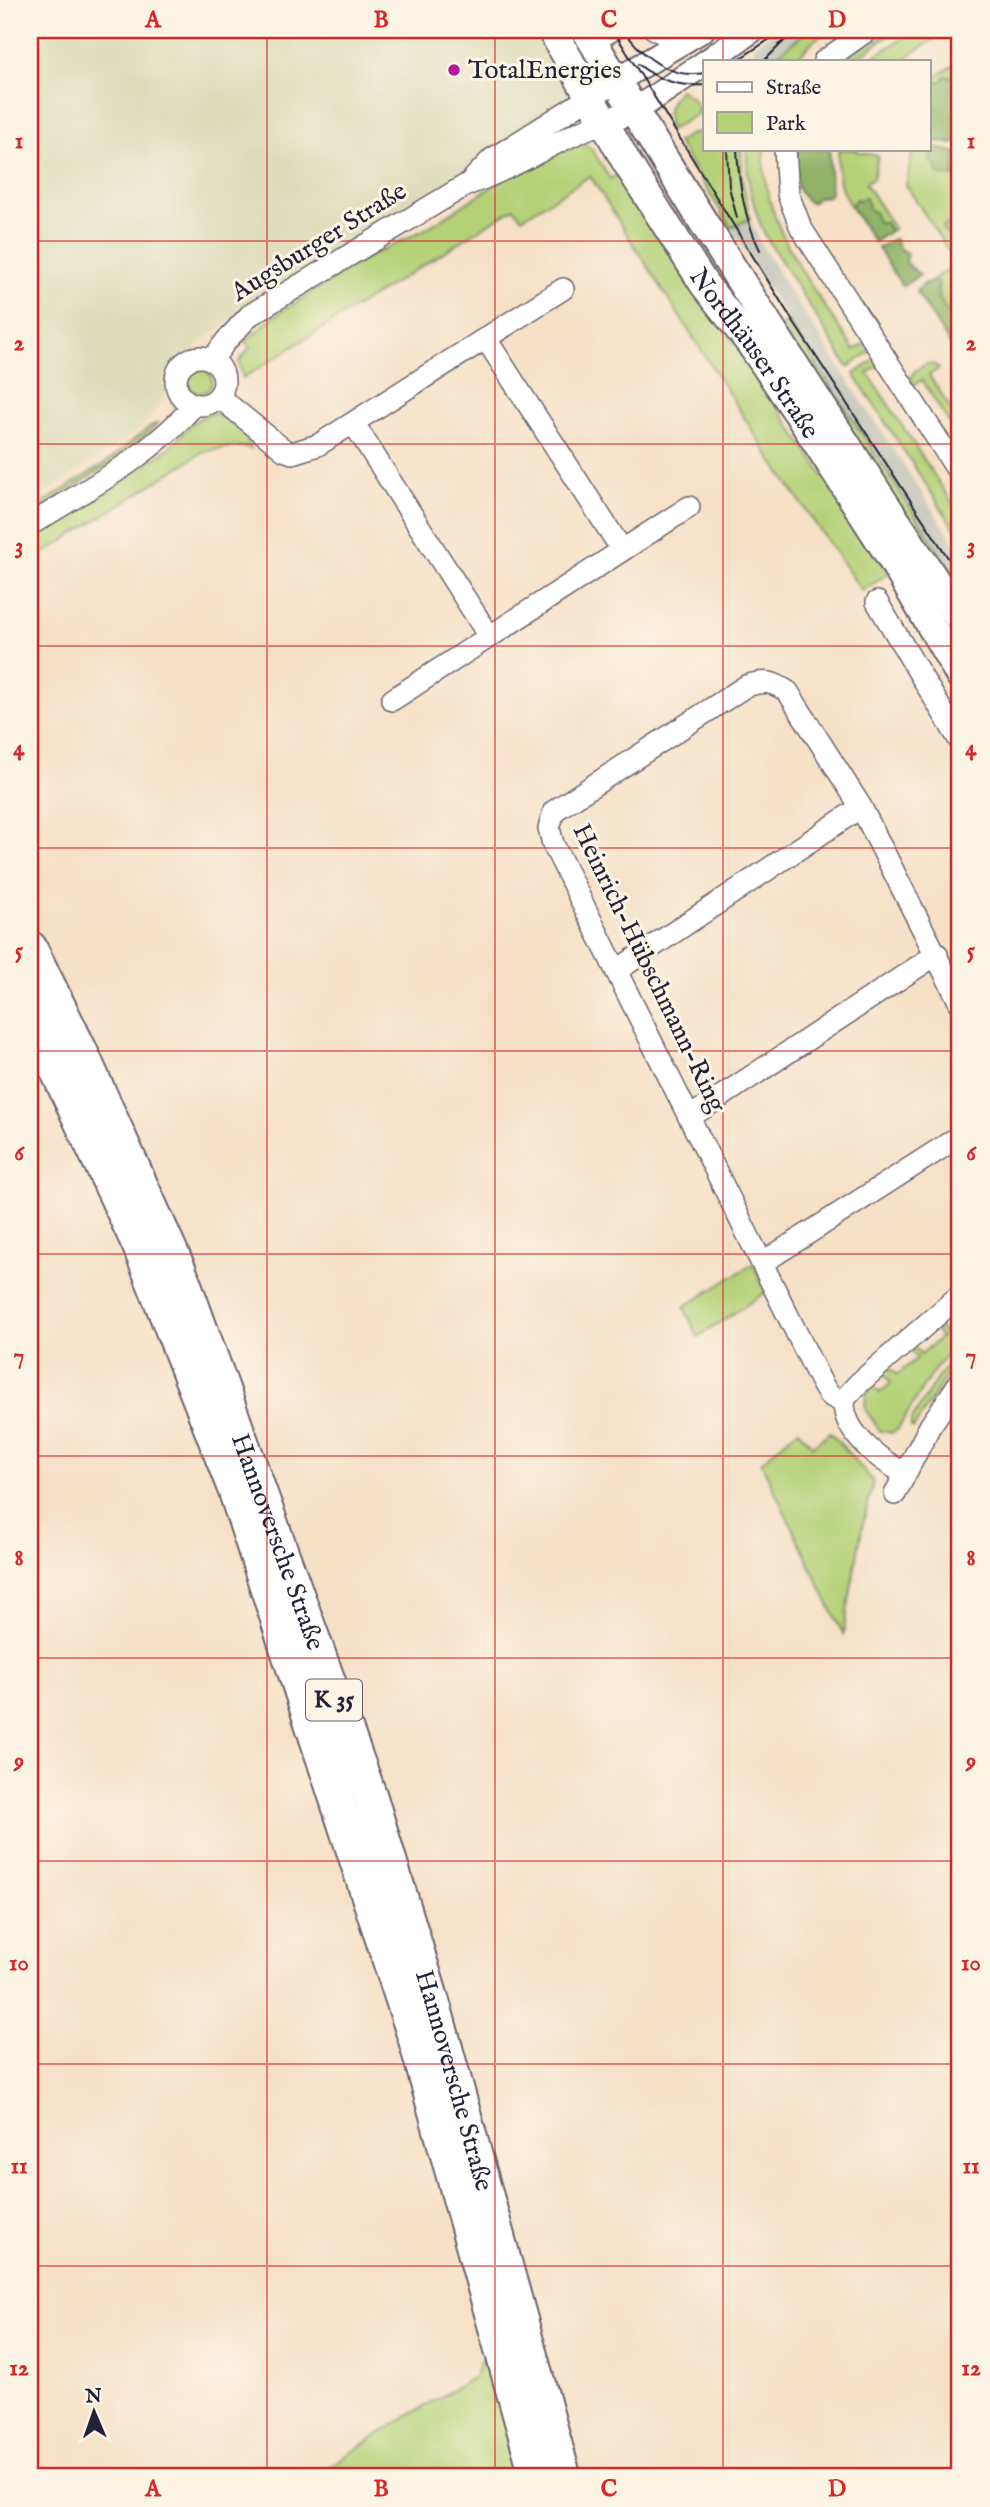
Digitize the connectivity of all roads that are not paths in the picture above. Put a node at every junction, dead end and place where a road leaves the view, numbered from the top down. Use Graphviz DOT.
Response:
graph roads {
  1 [pos="552,30"];
  2 [pos="702,30"];
  3 [pos="752,30"];
  4 [pos="868,30"];
  5 [pos="604,33"];
  6 [pos="709,60"];
  7 [pos="825,60"];
  8 [pos="703,64"];
  9 [pos="617,81"];
  10 [pos="590,97"];
  11 [pos="635,111"];
  12 [pos="604,122"];
  13 [pos="785,150"];
  14 [pos="466,185"];
  15 [pos="563,289"];
  16 [pos="486,339"];
  17 [pos="212,360"];
  18 [pos="219,397"];
  19 [pos="194,405"];
  20 [pos="354,424"];
  21 [pos="960,474"];
  22 [pos="689,507"];
  23 [pos="30,525"];
  24 [pos="622,550"];
  25 [pos="877,602"];
  26 [pos="960,619"];
  27 [pos="489,636"];
  28 [pos="960,675"];
  29 [pos="392,700"];
  30 [pos="960,741"];
  31 [pos="861,807"];
  32 [pos="30,948"];
  33 [pos="937,954"];
  34 [pos="616,971"];
  35 [pos="960,1003"];
  36 [pos="30,1013"];
  37 [pos="690,1117"];
  38 [pos="960,1136"];
  39 [pos="762,1263"];
  40 [pos="960,1295"];
  41 [pos="960,1382"];
  42 [pos="844,1403"];
  43 [pos="904,1474"];
  44 [pos="895,1494"];
  45 [pos="537,2477"];
  46 [pos="564,2477"];
  1 -- 10 [label="main road, Nordhäuser Straße"];
  2 -- 9 [label="street, Augsburger Straße"];
  3 -- 6 [label="street"];
  4 -- 7 [label="street"];
  5 -- 9 [label="main road, Nordhäuser Straße"];
  8 -- 11 [label="street"];
  9 -- 10 [label="street, Augsburger Straße"];
  9 -- 11 [label="main road, Nordhäuser Straße"];
  10 -- 12 [label="main road, Nordhäuser Straße"];
  10 -- 14 [label="street, Augsburger Straße"];
  11 -- 12 [label="street"];
  11 -- 26 [label="main road, Nordhäuser Straße"];
  12 -- 14 [label="street, Augsburger Straße"];
  12 -- 28 [label="main road, Nordhäuser Straße"];
  13 -- 21 [label="street"];
  14 -- 17 [label="street, Augsburger Straße"];
  15 -- 16 [label="street"];
  16 -- 20 [label="street"];
  16 -- 24 [label="street"];
  17 -- 18 [label="street"];
  17 -- 19 [label="street"];
  18 -- 19 [label="street"];
  18 -- 20 [label="street"];
  19 -- 23 [label="street"];
  20 -- 27 [label="street"];
  22 -- 24 [label="street"];
  24 -- 27 [label="street"];
  25 -- 30 [label="street"];
  27 -- 29 [label="street"];
  31 -- 33 [label="street, Heinrich-Hübschmann-Ring"];
  31 -- 34 [label="street"];
  31 -- 34 [label="street, Heinrich-Hübschmann-Ring"];
  32 -- 46 [label="highway, Hannoversche Straße / K 35"];
  33 -- 35 [label="street, Heinrich-Hübschmann-Ring"];
  33 -- 37 [label="street"];
  34 -- 37 [label="street, Heinrich-Hübschmann-Ring"];
  36 -- 45 [label="highway, Hannoversche Straße / K 35"];
  37 -- 39 [label="street, Heinrich-Hübschmann-Ring"];
  38 -- 39 [label="street"];
  39 -- 42 [label="street, Heinrich-Hübschmann-Ring"];
  40 -- 42 [label="street"];
  41 -- 43 [label="street"];
  42 -- 43 [label="street, Heinrich-Hübschmann-Ring"];
  43 -- 44 [label="street"];
}
